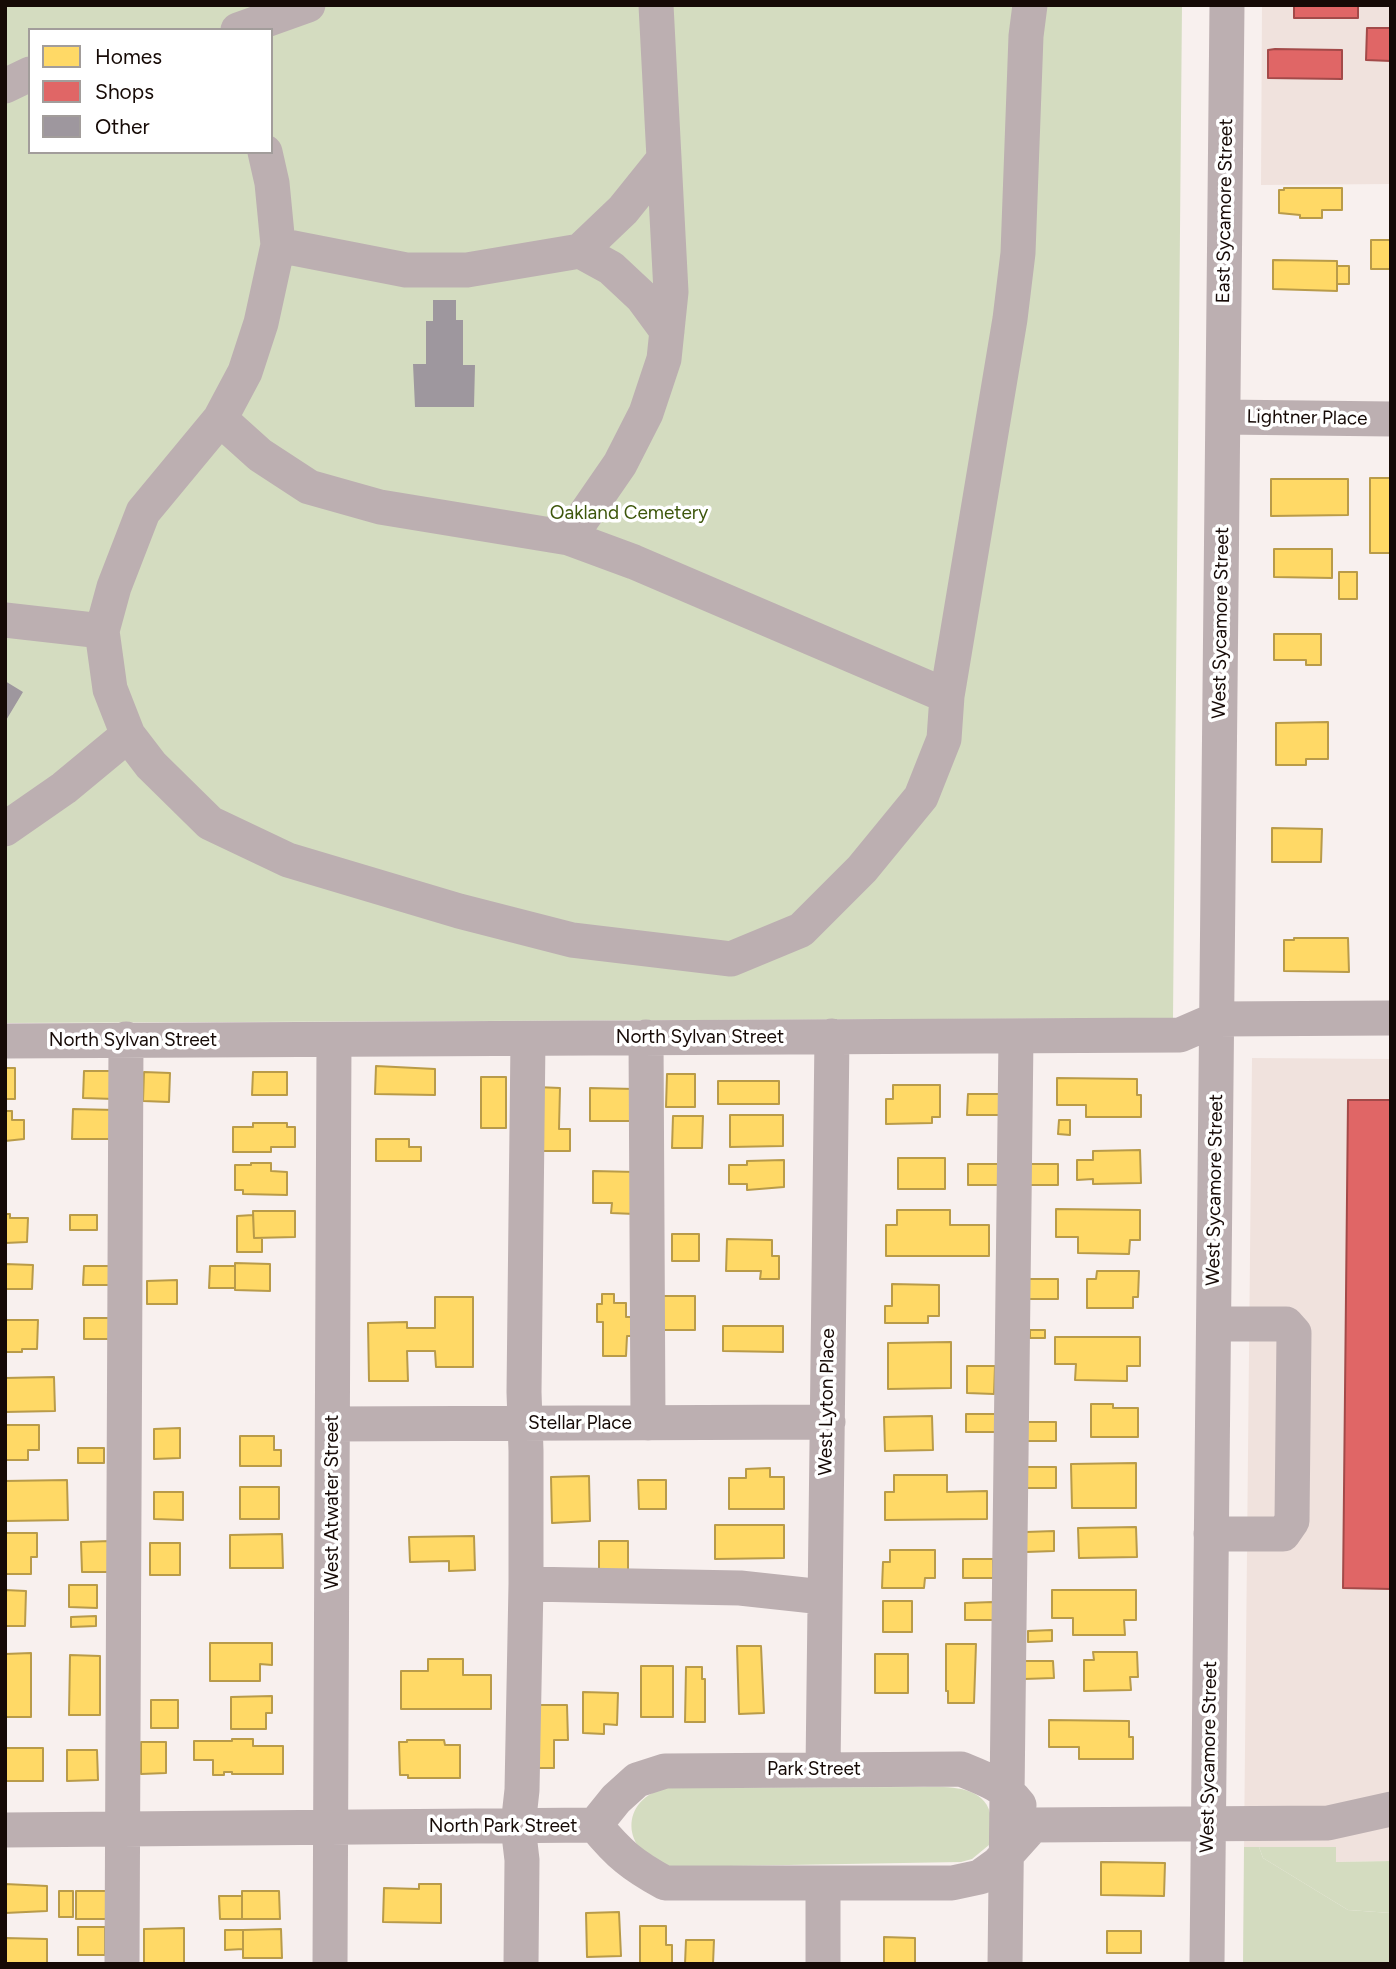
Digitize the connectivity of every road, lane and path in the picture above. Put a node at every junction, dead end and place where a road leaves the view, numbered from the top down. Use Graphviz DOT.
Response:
graph roads {
  1 [pos="308,5"];
  2 [pos="656,5"];
  3 [pos="1030,5"];
  4 [pos="1227,5"];
  5 [pos="244,28"];
  6 [pos="28,75"];
  7 [pos="5,86"];
  8 [pos="265,154"];
  9 [pos="664,159"];
  10 [pos="278,245"];
  11 [pos="580,251"];
  12 [pos="667,331"];
  13 [pos="1223,417"];
  14 [pos="220,419"];
  15 [pos="1391,419"];
  16 [pos="569,538"];
  17 [pos="5,620"];
  18 [pos="102,631"];
  19 [pos="947,696"];
  20 [pos="128,735"];
  21 [pos="5,829"];
  22 [pos="1391,1018"];
  23 [pos="1217,1019"];
  24 [pos="831,1036"];
  25 [pos="1016,1036"];
  26 [pos="646,1037"];
  27 [pos="126,1039"];
  28 [pos="528,1039"];
  29 [pos="334,1040"];
  30 [pos="5,1041"];
  31 [pos="1214,1324"];
  32 [pos="828,1422"];
  33 [pos="525,1423"];
  34 [pos="648,1423"];
  35 [pos="333,1424"];
  36 [pos="1211,1534"];
  37 [pos="526,1584"];
  38 [pos="823,1597"];
  39 [pos="823,1769"];
  40 [pos="1006,1790"];
  41 [pos="1391,1809"];
  42 [pos="1208,1822"];
  43 [pos="595,1825"];
  44 [pos="1033,1825"];
  45 [pos="329,1826"];
  46 [pos="518,1826"];
  47 [pos="5,1829"];
  48 [pos="122,1829"];
  49 [pos="1005,1854"];
  50 [pos="823,1883"];
  51 [pos="122,1964"];
  52 [pos="330,1964"];
  53 [pos="521,1964"];
  54 [pos="823,1964"];
  55 [pos="1005,1964"];
  56 [pos="1207,1964"];
  1 -- 5 [label="street"];
  2 -- 9 [label="street"];
  3 -- 19 [label="street"];
  4 -- 13 [label="street, East Sycamore Street"];
  6 -- 7 [label="street"];
  8 -- 10 [label="street"];
  9 -- 11 [label="street"];
  9 -- 12 [label="street"];
  10 -- 11 [label="street"];
  10 -- 14 [label="street"];
  11 -- 12 [label="street"];
  12 -- 16 [label="street"];
  13 -- 15 [label="street, Lightner Place"];
  13 -- 23 [label="street, West Sycamore Street"];
  14 -- 16 [label="street"];
  14 -- 18 [label="street"];
  16 -- 19 [label="street"];
  17 -- 18 [label="street"];
  18 -- 20 [label="street"];
  19 -- 20 [label="street"];
  20 -- 21 [label="street"];
  22 -- 23 [label="street, North Sylvan Street"];
  23 -- 25 [label="street, North Sylvan Street"];
  23 -- 31 [label="street, West Sycamore Street"];
  24 -- 25 [label="street, North Sylvan Street"];
  24 -- 26 [label="street, North Sylvan Street"];
  24 -- 32 [label="street, West Lyton Place"];
  25 -- 40 [label="street"];
  26 -- 28 [label="street, North Sylvan Street"];
  26 -- 34 [label="street"];
  27 -- 29 [label="street, North Sylvan Street"];
  27 -- 30 [label="street, North Sylvan Street"];
  27 -- 48 [label="street"];
  28 -- 29 [label="street, North Sylvan Street"];
  28 -- 33 [label="street"];
  29 -- 35 [label="street, West Atwater Street"];
  31 -- 36 [label="street, West Sycamore Street"];
  31 -- 36 [label="street"];
  32 -- 34 [label="street, Stellar Place"];
  32 -- 38 [label="street, West Lyton Place"];
  33 -- 34 [label="street, Stellar Place"];
  33 -- 35 [label="street, Stellar Place"];
  33 -- 37 [label="street"];
  35 -- 45 [label="street, West Atwater Street"];
  36 -- 42 [label="street, West Sycamore Street"];
  37 -- 38 [label="street"];
  37 -- 46 [label="street"];
  38 -- 39 [label="street, West Lyton Place"];
  39 -- 40 [label="street, Park Street"];
  39 -- 43 [label="street, Park Street"];
  40 -- 44 [label="street, Park Street"];
  40 -- 49 [label="street"];
  41 -- 42 [label="street"];
  42 -- 44 [label="street"];
  42 -- 56 [label="street, West Sycamore Street"];
  43 -- 46 [label="street, North Park Street"];
  43 -- 50 [label="street, North Park Street"];
  44 -- 49 [label="street, North Park Street"];
  45 -- 46 [label="street, North Park Street"];
  45 -- 48 [label="street, North Park Street"];
  45 -- 52 [label="street, West Atwater Street"];
  46 -- 53 [label="street"];
  47 -- 48 [label="street, North Park Street"];
  48 -- 51 [label="street"];
  49 -- 50 [label="street, North Park Street"];
  49 -- 55 [label="street"];
  50 -- 54 [label="street"];
}
